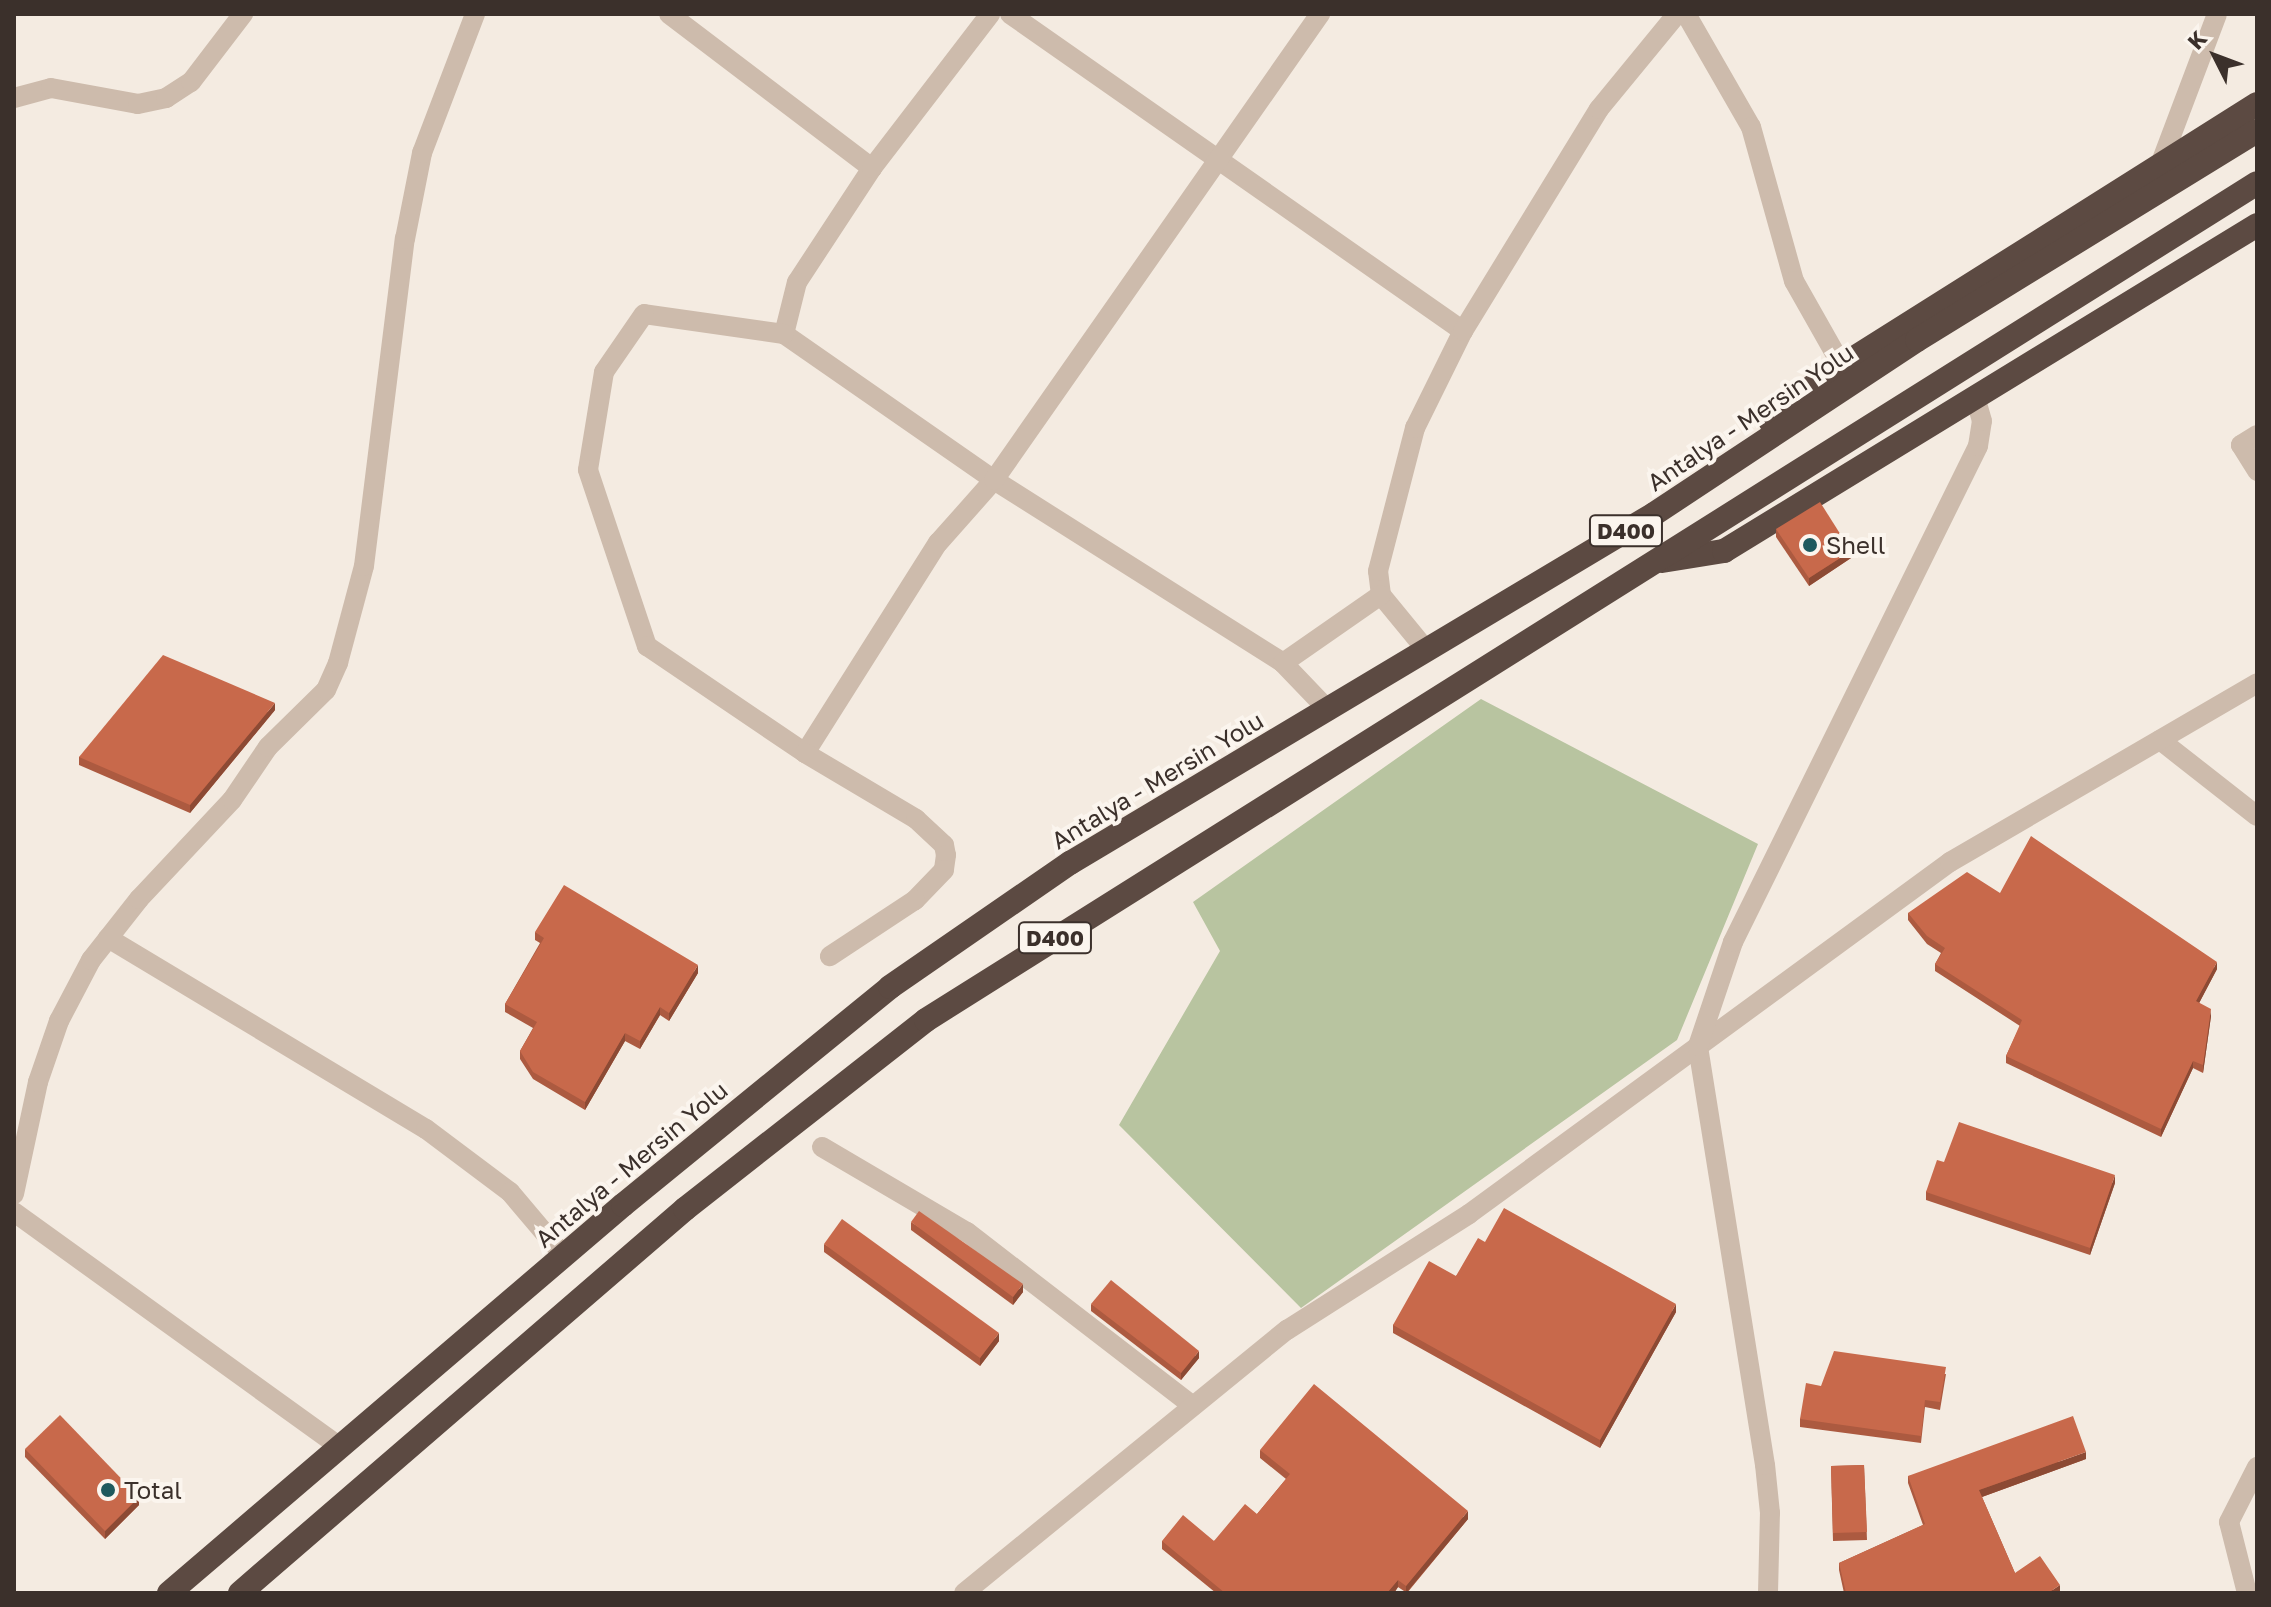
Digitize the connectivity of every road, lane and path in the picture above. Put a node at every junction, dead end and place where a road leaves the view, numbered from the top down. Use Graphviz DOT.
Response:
graph roads {
  1 [pos="243,14"];
  2 [pos="475,14"];
  3 [pos="669,14"];
  4 [pos="990,14"];
  5 [pos="1010,14"];
  6 [pos="1320,14"];
  7 [pos="1677,14"];
  8 [pos="1686,14"];
  9 [pos="2217,14"];
  10 [pos="14,98"];
  11 [pos="2257,104"];
  12 [pos="2257,131"];
  13 [pos="1221,160"];
  14 [pos="2160,165"];
  15 [pos="872,168"];
  16 [pos="2257,183"];
  17 [pos="2257,225"];
  18 [pos="1463,331"];
  19 [pos="784,334"];
  20 [pos="1842,366"];
  21 [pos="1975,397"];
  22 [pos="2257,435"];
  23 [pos="2257,471"];
  24 [pos="994,480"];
  25 [pos="1654,514"];
  26 [pos="1647,564"];
  27 [pos="1381,595"];
  28 [pos="1427,651"];
  29 [pos="1283,663"];
  30 [pos="2257,683"];
  31 [pos="1329,711"];
  32 [pos="2160,740"];
  33 [pos="805,753"];
  34 [pos="2257,816"];
  35 [pos="108,938"];
  36 [pos="830,956"];
  37 [pos="1698,1046"];
  38 [pos="822,1147"];
  39 [pos="14,1194"];
  40 [pos="14,1212"];
  41 [pos="564,1256"];
  42 [pos="1193,1406"];
  43 [pos="339,1446"];
  44 [pos="2257,1467"];
  45 [pos="169,1593"];
  46 [pos="240,1593"];
  47 [pos="964,1593"];
  48 [pos="1768,1593"];
  49 [pos="2247,1593"];
  1 -- 10 [label="street"];
  2 -- 35 [label="street"];
  3 -- 15 [label="street"];
  4 -- 15 [label="street"];
  5 -- 13 [label="street"];
  6 -- 13 [label="street"];
  7 -- 18 [label="street"];
  8 -- 20 [label="street"];
  9 -- 14 [label="street"];
  11 -- 14 [label="highway"];
  12 -- 25 [label="highway, Antalya - Mersin Yolu / D400"];
  13 -- 18 [label="street"];
  13 -- 24 [label="street"];
  14 -- 20 [label="highway"];
  15 -- 19 [label="street"];
  16 -- 26 [label="highway, D400"];
  17 -- 21 [label="highway"];
  18 -- 27 [label="street"];
  19 -- 24 [label="street"];
  19 -- 33 [label="street"];
  20 -- 25 [label="highway"];
  21 -- 26 [label="highway"];
  21 -- 37 [label="street"];
  22 -- 23 [label="street"];
  24 -- 29 [label="street"];
  24 -- 33 [label="street"];
  25 -- 28 [label="highway, Antalya - Mersin Yolu / D400"];
  26 -- 46 [label="highway, D400"];
  27 -- 28 [label="street"];
  27 -- 29 [label="street"];
  28 -- 31 [label="highway, Antalya - Mersin Yolu / D400"];
  29 -- 31 [label="street"];
  30 -- 32 [label="street"];
  31 -- 41 [label="highway, Antalya - Mersin Yolu / D400"];
  32 -- 34 [label="street"];
  32 -- 37 [label="street"];
  33 -- 36 [label="street"];
  35 -- 39 [label="street"];
  35 -- 41 [label="street"];
  37 -- 42 [label="street"];
  37 -- 48 [label="street"];
  38 -- 42 [label="street"];
  40 -- 43 [label="street"];
  41 -- 43 [label="highway, Antalya - Mersin Yolu / D400"];
  42 -- 47 [label="street"];
  43 -- 45 [label="highway, Antalya - Mersin Yolu / D400"];
  44 -- 49 [label="street"];
}
